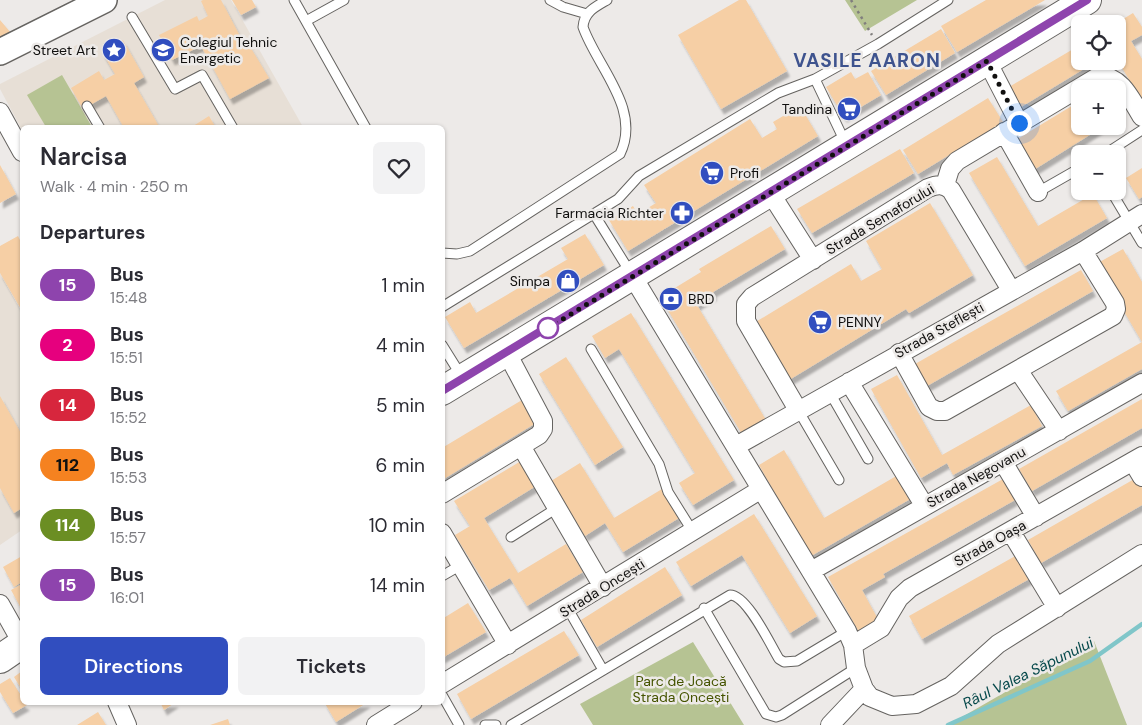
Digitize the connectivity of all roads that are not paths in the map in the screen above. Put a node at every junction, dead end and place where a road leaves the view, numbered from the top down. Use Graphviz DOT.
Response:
graph roads {
  1 [pos="104,0"];
  2 [pos="294,0"];
  3 [pos="344,0"];
  4 [pos="550,0"];
  5 [pos="607,0"];
  6 [pos="948,0"];
  7 [pos="1087,0"];
  8 [pos="587,14"];
  9 [pos="132,17"];
  10 [pos="306,21"];
  11 [pos="0,52"];
  12 [pos="987,61"];
  13 [pos="815,79"];
  14 [pos="88,106"];
  15 [pos="0,112"];
  16 [pos="1142,117"];
  17 [pos="1019,123"];
  18 [pos="98,125"];
  19 [pos="231,125"];
  20 [pos="364,125"];
  21 [pos="1142,130"];
  22 [pos="1004,132"];
  23 [pos="1119,145"];
  24 [pos="847,146"];
  25 [pos="20,148"];
  26 [pos="1071,173"];
  27 [pos="945,185"];
  28 [pos="1038,192"];
  29 [pos="771,194"];
  30 [pos="1119,200"];
  31 [pos="594,214"];
  32 [pos="1136,218"];
  33 [pos="1142,242"];
  34 [pos="1082,251"];
  35 [pos="445,253"];
  36 [pos="813,260"];
  37 [pos="633,277"];
  38 [pos="1011,290"];
  39 [pos="445,305"];
  40 [pos="591,350"];
  41 [pos="507,353"];
  42 [pos="899,353"];
  43 [pos="445,356"];
  44 [pos="1018,370"];
  45 [pos="849,382"];
  46 [pos="1142,383"];
  47 [pos="453,385"];
  48 [pos="830,393"];
  49 [pos="798,410"];
  50 [pos="1058,431"];
  51 [pos="521,446"];
  52 [pos="736,446"];
  53 [pos="868,459"];
  54 [pos="1138,459"];
  55 [pos="1003,462"];
  56 [pos="1142,477"];
  57 [pos="840,480"];
  58 [pos="760,490"];
  59 [pos="445,492"];
  60 [pos="924,505"];
  61 [pos="557,508"];
  62 [pos="1036,517"];
  63 [pos="693,532"];
  64 [pos="1011,532"];
  65 [pos="511,536"];
  66 [pos="445,538"];
  67 [pos="1142,554"];
  68 [pos="461,565"];
  69 [pos="811,571"];
  70 [pos="445,574"];
  71 [pos="603,587"];
  72 [pos="0,604"];
  73 [pos="704,608"];
  74 [pos="1057,608"];
  75 [pos="568,609"];
  76 [pos="850,638"];
  77 [pos="20,639"];
  78 [pos="20,644"];
  79 [pos="508,645"];
  80 [pos="0,659"];
  81 [pos="856,668"];
  82 [pos="603,670"];
  83 [pos="445,682"];
  84 [pos="864,689"];
  85 [pos="445,700"];
  86 [pos="118,705"];
  87 [pos="409,705"];
  88 [pos="127,725"];
  89 [pos="376,725"];
  90 [pos="459,725"];
  91 [pos="485,725"];
  92 [pos="496,725"];
  93 [pos="512,725"];
  94 [pos="830,725"];
  1 -- 11 [label="street"];
  2 -- 10 [label="lane"];
  3 -- 10 [label="lane"];
  4 -- 8 [label="lane"];
  5 -- 8 [label="lane"];
  6 -- 13 [label="lane"];
  7 -- 12 [label="main road"];
  8 -- 35 [label="lane"];
  9 -- 19 [label="lane"];
  10 -- 20 [label="lane"];
  12 -- 17 [label="street"];
  12 -- 24 [label="main road"];
  13 -- 24 [label="lane"];
  13 -- 31 [label="lane"];
  14 -- 18 [label="lane"];
  15 -- 25 [label="street"];
  16 -- 17 [label="street"];
  17 -- 22 [label="street"];
  21 -- 23 [label="lane"];
  22 -- 27 [label="street"];
  22 -- 28 [label="street"];
  24 -- 29 [label="main road"];
  26 -- 28 [label="lane"];
  27 -- 36 [label="street, Strada Semaforului"];
  27 -- 38 [label="street, Strada Semaforului"];
  29 -- 36 [label="street, Strada Semaforului"];
  29 -- 37 [label="main road"];
  30 -- 32 [label="lane"];
  31 -- 37 [label="lane"];
  31 -- 39 [label="lane"];
  32 -- 33 [label="lane"];
  32 -- 34 [label="street, Strada Steflești"];
  34 -- 38 [label="street, Strada Steflești"];
  34 -- 44 [label="street"];
  36 -- 49 [label="street, Strada Semaforului"];
  37 -- 41 [label="main road"];
  37 -- 52 [label="street"];
  38 -- 42 [label="street, Strada Steflești"];
  40 -- 63 [label="lane"];
  41 -- 47 [label="main road"];
  41 -- 51 [label="street"];
  42 -- 44 [label="street"];
  42 -- 45 [label="street, Strada Steflești"];
  43 -- 47 [label="lane"];
  44 -- 50 [label="street"];
  45 -- 48 [label="street, Strada Steflești"];
  45 -- 60 [label="street"];
  46 -- 50 [label="street, Strada Negovanu"];
  48 -- 49 [label="street, Strada Steflești"];
  48 -- 53 [label="lane"];
  49 -- 52 [label="street, Strada Steflești"];
  49 -- 57 [label="lane"];
  50 -- 55 [label="street, Strada Negovanu"];
  51 -- 59 [label="street"];
  51 -- 61 [label="street"];
  52 -- 58 [label="street"];
  54 -- 56 [label="street"];
  54 -- 62 [label="street, Strada Oașa"];
  55 -- 60 [label="street, Strada Negovanu"];
  55 -- 62 [label="street"];
  58 -- 63 [label="street, Strada Oncești"];
  58 -- 69 [label="street"];
  60 -- 69 [label="street, Strada Negovanu"];
  61 -- 65 [label="lane"];
  61 -- 71 [label="street"];
  62 -- 64 [label="street, Strada Oașa"];
  63 -- 71 [label="street, Strada Oncești"];
  64 -- 74 [label="street"];
  64 -- 76 [label="street, Strada Oașa"];
  66 -- 68 [label="street"];
  67 -- 74 [label="street"];
  68 -- 70 [label="lane"];
  68 -- 79 [label="street"];
  69 -- 76 [label="street"];
  71 -- 75 [label="street, Strada Oncești"];
  72 -- 77 [label="street"];
  73 -- 76 [label="lane"];
  73 -- 81 [label="lane"];
  73 -- 82 [label="lane"];
  74 -- 84 [label="street"];
  75 -- 79 [label="street, Strada Oncești"];
  75 -- 82 [label="lane"];
  76 -- 81 [label="street"];
  78 -- 80 [label="main road"];
  79 -- 83 [label="street, Strada Oncești"];
  81 -- 84 [label="street"];
  82 -- 93 [label="lane"];
  84 -- 94 [label="street"];
  85 -- 90 [label="lane"];
  86 -- 88 [label="street"];
  87 -- 89 [label="street"];
  91 -- 92 [label="lane"];
}
